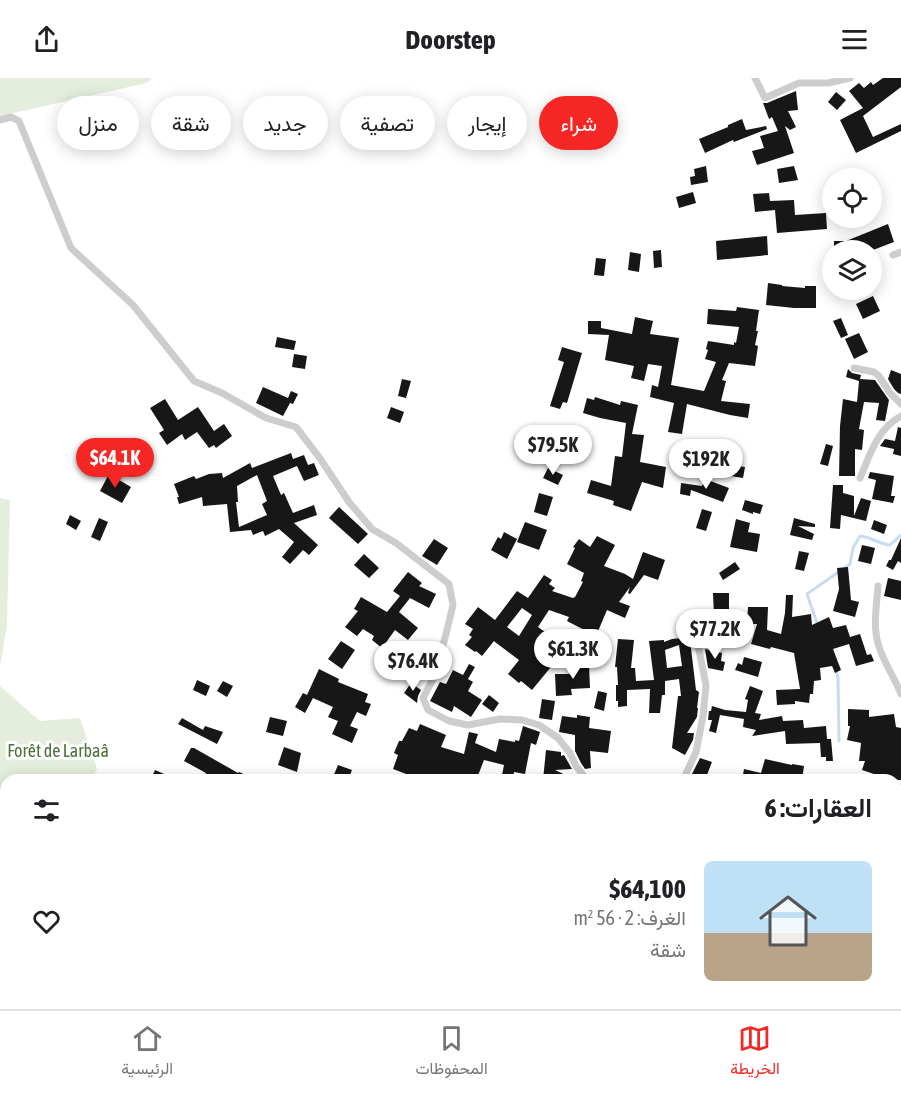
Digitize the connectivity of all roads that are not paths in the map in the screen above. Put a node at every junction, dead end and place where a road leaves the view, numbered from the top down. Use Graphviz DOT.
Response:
graph roads {
  1 [pos="755,78"];
  2 [pos="850,78"];
  3 [pos="0,120"];
  4 [pos="901,252"];
  5 [pos="893,255"];
  6 [pos="854,368"];
  7 [pos="901,404"];
  8 [pos="901,416"];
  9 [pos="860,478"];
  10 [pos="878,586"];
  11 [pos="688,617"];
  12 [pos="901,694"];
  13 [pos="582,774"];
  14 [pos="686,774"];
  1 -- 2 [label="street"];
  3 -- 13 [label="street"];
  4 -- 5 [label="street"];
  6 -- 7 [label="street"];
  8 -- 9 [label="street"];
  10 -- 12 [label="street"];
  11 -- 14 [label="street"];
}
